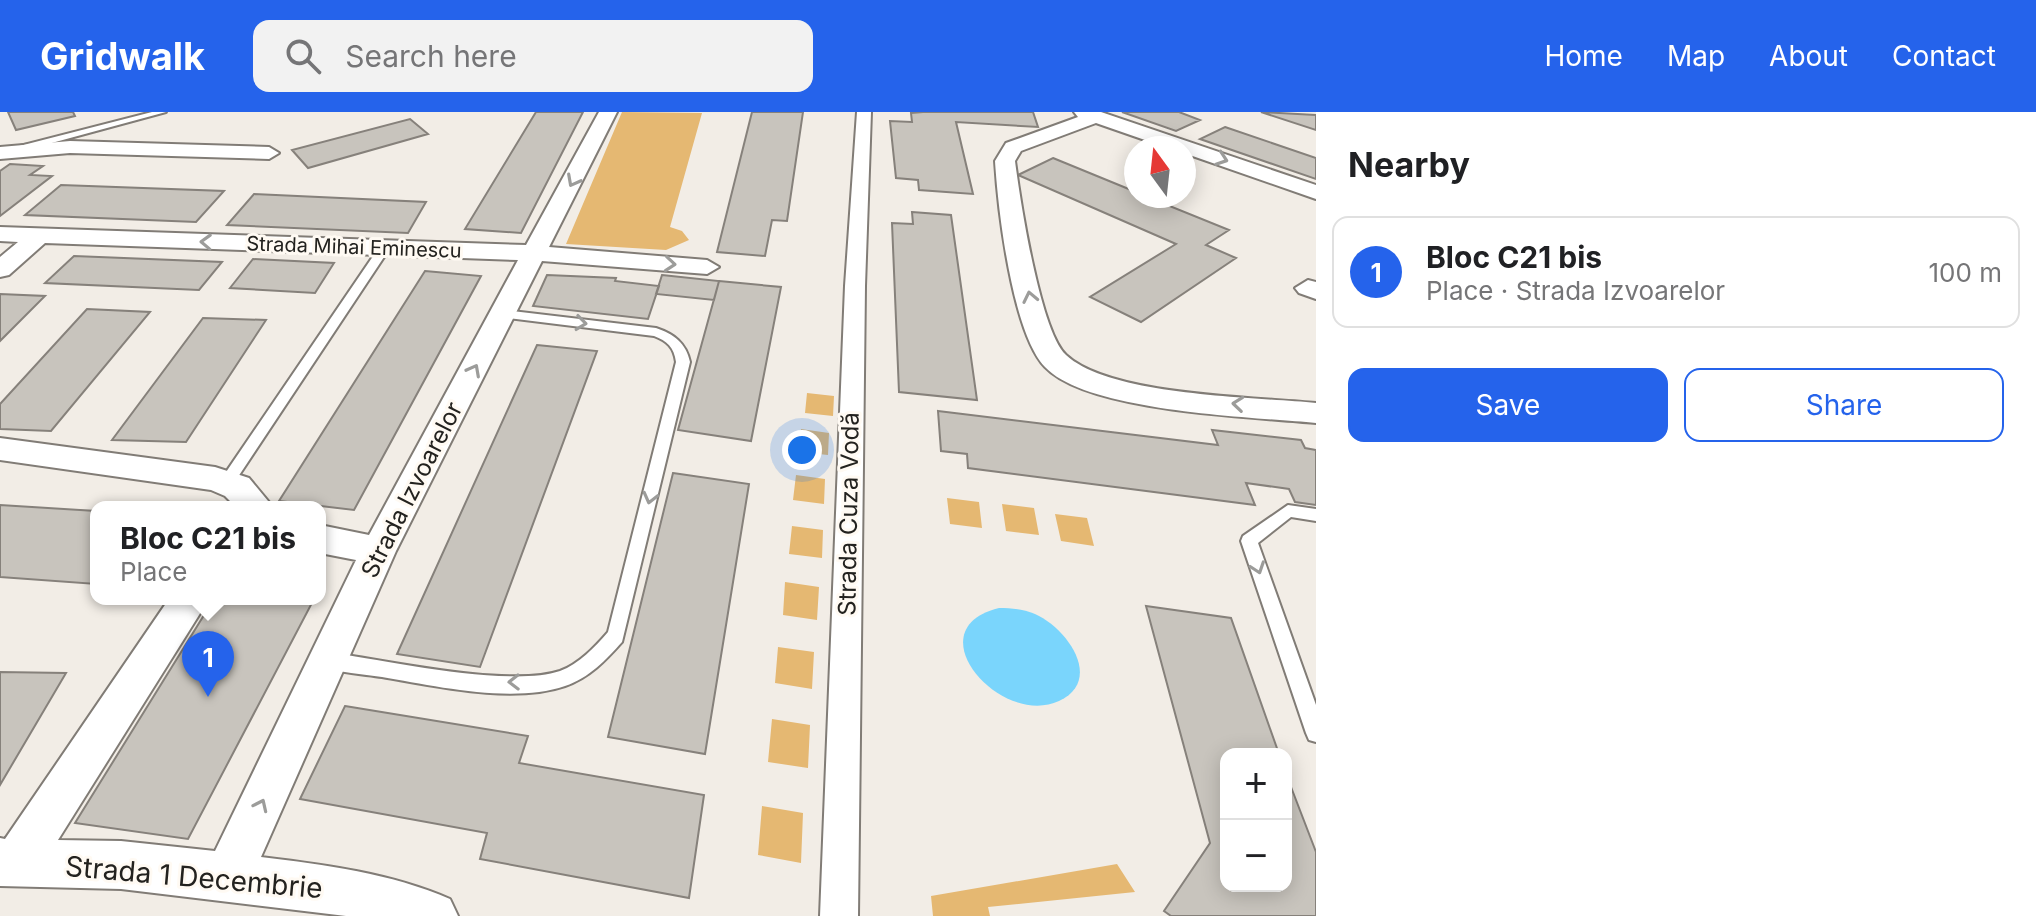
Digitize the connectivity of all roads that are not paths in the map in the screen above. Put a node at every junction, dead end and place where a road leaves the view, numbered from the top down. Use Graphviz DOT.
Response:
graph roads {
  1 [pos="162,112"];
  2 [pos="608,112"];
  3 [pos="864,112"];
  4 [pos="1089,115"];
  5 [pos="0,153"];
  6 [pos="269,153"];
  7 [pos="1316,192"];
  8 [pos="0,234"];
  9 [pos="39,236"];
  10 [pos="384,248"];
  11 [pos="536,253"];
  12 [pos="707,267"];
  13 [pos="0,270"];
  14 [pos="504,314"];
  15 [pos="1316,413"];
  16 [pos="0,449"];
  17 [pos="227,482"];
  18 [pos="248,501"];
  19 [pos="1316,515"];
  20 [pos="326,540"];
  21 [pos="378,551"];
  22 [pos="186,605"];
  23 [pos="328,660"];
  24 [pos="1316,733"];
  25 [pos="9,862"];
  26 [pos="228,876"];
  27 [pos="433,916"];
  28 [pos="839,916"];
  1 -- 5 [label="lane"];
  2 -- 11 [label="street, Strada Izvoarelor, one-way"];
  3 -- 28 [label="street, Strada Cuza Vodă"];
  4 -- 7 [label="street, one-way"];
  15 -- 4 [label="street, one-way"];
  5 -- 6 [label="street"];
  8 -- 9 [label="street, Strada Mihai Eminescu"];
  10 -- 9 [label="street, Strada Mihai Eminescu, one-way"];
  9 -- 13 [label="street"];
  10 -- 11 [label="street, Strada Mihai Eminescu"];
  10 -- 17 [label="lane"];
  11 -- 12 [label="street, Strada Mihai Eminescu, one-way"];
  11 -- 14 [label="street, Strada Izvoarelor"];
  21 -- 14 [label="street, Strada Izvoarelor, one-way"];
  14 -- 23 [label="lane, one-way"];
  16 -- 17 [label="street"];
  17 -- 18 [label="street"];
  19 -- 24 [label="lane, one-way"];
  20 -- 21 [label="street"];
  21 -- 23 [label="street, Strada Izvoarelor"];
  22 -- 25 [label="street"];
  26 -- 23 [label="street, Strada Izvoarelor, one-way"];
  25 -- 26 [label="street, Strada 1 Decembrie"];
  26 -- 27 [label="street, Strada 1 Decembrie"];
}
